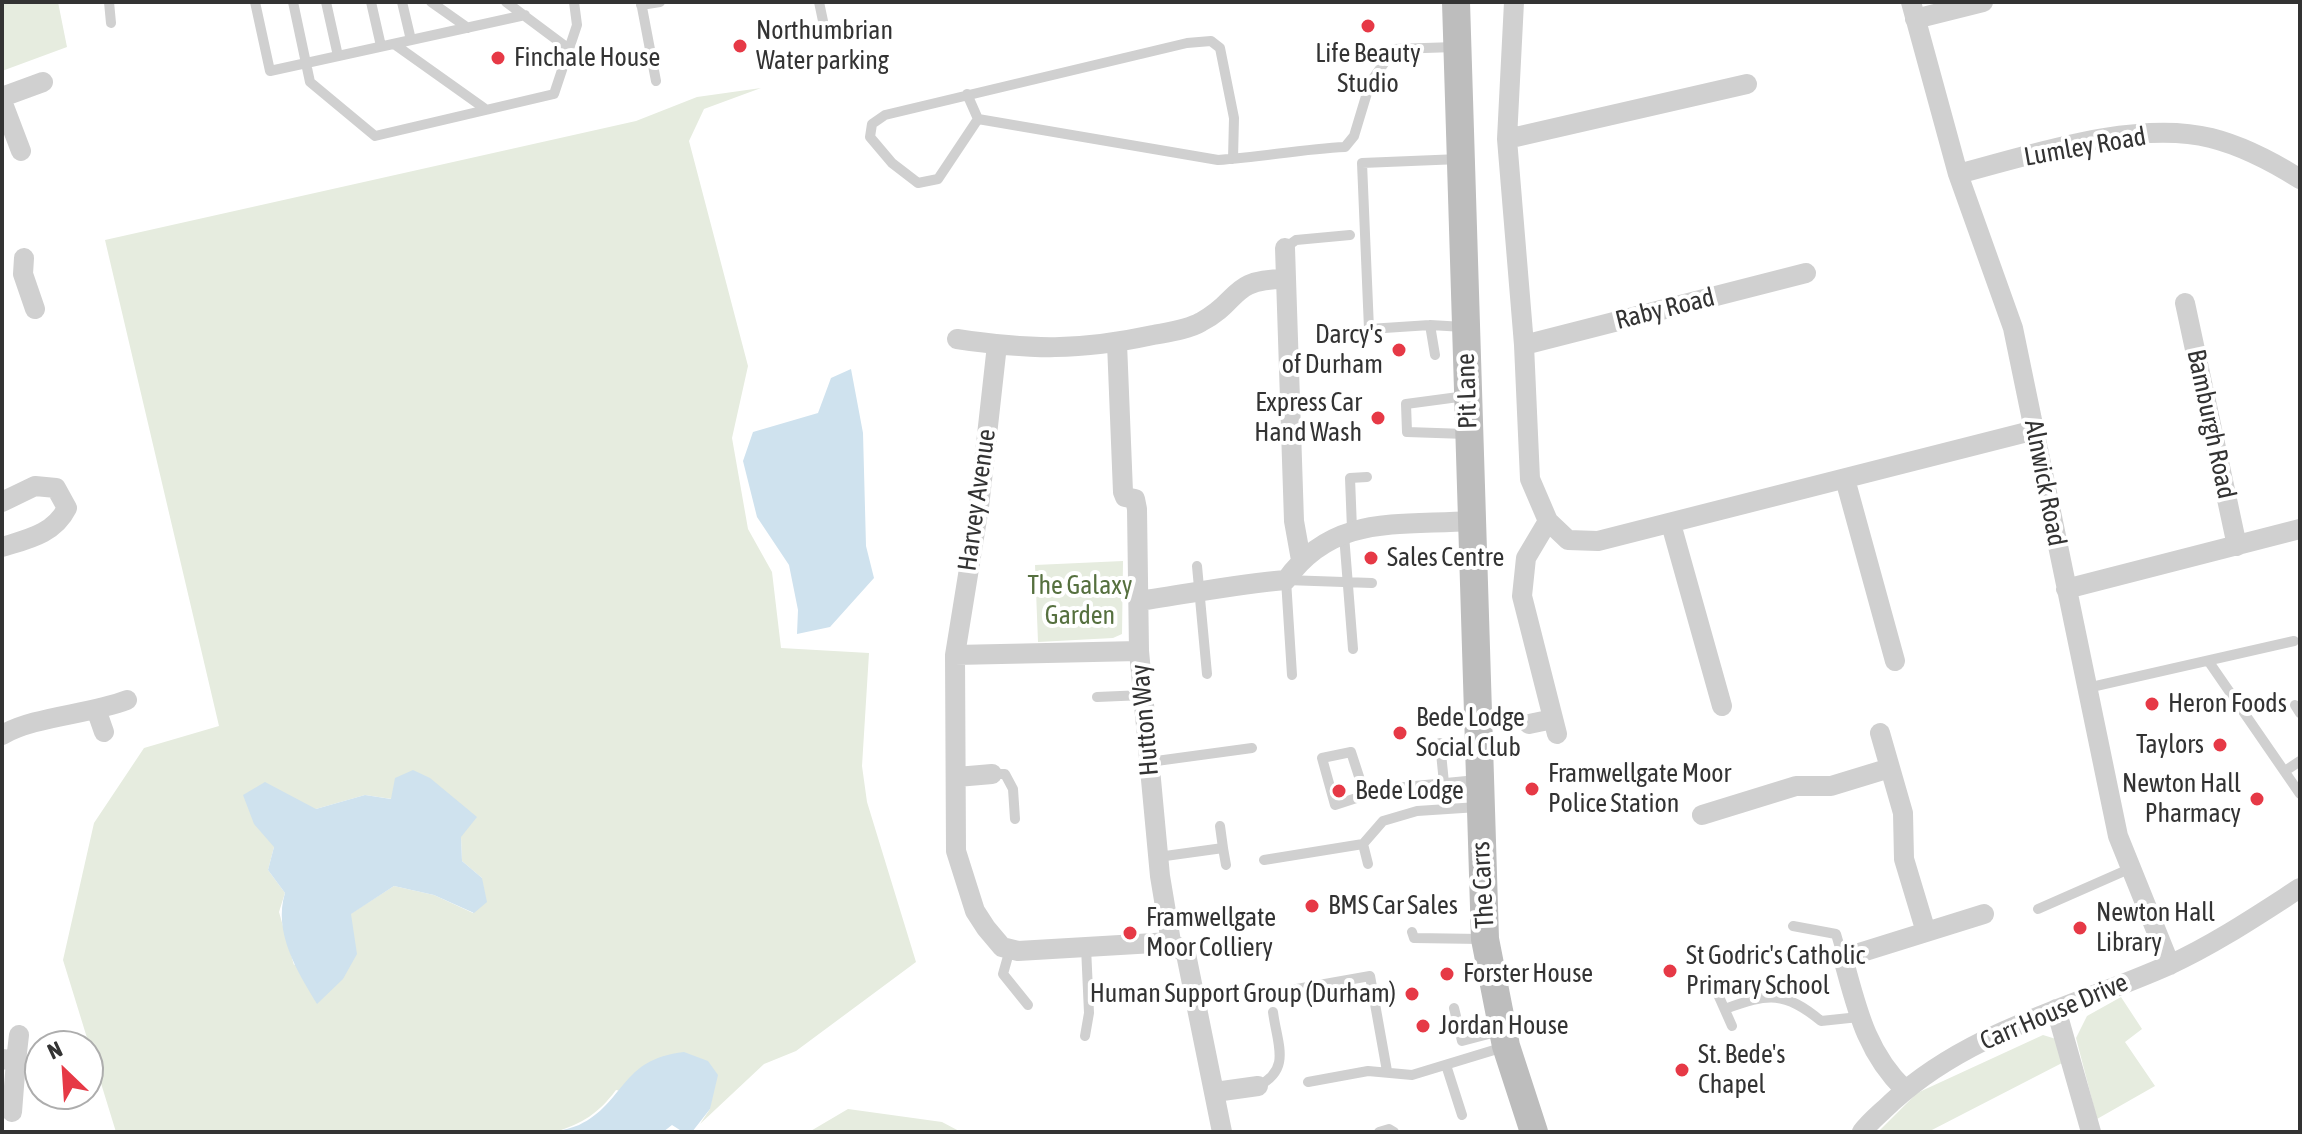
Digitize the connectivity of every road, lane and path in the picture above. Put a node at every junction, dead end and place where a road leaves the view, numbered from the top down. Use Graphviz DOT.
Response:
graph roads {
  1 [pos="109,2"];
  2 [pos="255,2"];
  3 [pos="293,2"];
  4 [pos="326,2"];
  5 [pos="371,2"];
  6 [pos="402,2"];
  7 [pos="431,2"];
  8 [pos="506,2"];
  9 [pos="574,2"];
  10 [pos="660,2"];
  11 [pos="819,2"];
  12 [pos="1456,2"];
  13 [pos="1514,2"];
  14 [pos="1983,2"];
  15 [pos="641,4"];
  16 [pos="1913,10"];
  17 [pos="525,15"];
  18 [pos="823,21"];
  19 [pos="111,23"];
  20 [pos="468,28"];
  21 [pos="411,40"];
  22 [pos="394,44"];
  23 [pos="381,46"];
  24 [pos="1457,47"];
  25 [pos="569,49"];
  26 [pos="338,56"];
  27 [pos="304,63"];
  28 [pos="656,81"];
  29 [pos="43,82"];
  30 [pos="1747,84"];
  31 [pos="967,94"];
  32 [pos="2,99"];
  33 [pos="484,108"];
  34 [pos="978,119"];
  35 [pos="1507,139"];
  36 [pos="21,151"];
  37 [pos="1233,159"];
  38 [pos="1462,159"];
  39 [pos="1958,174"];
  40 [pos="2300,179"];
  41 [pos="1350,235"];
  42 [pos="1285,248"];
  43 [pos="1806,273"];
  44 [pos="2,277"];
  45 [pos="1285,279"];
  46 [pos="2185,303"];
  47 [pos="35,309"];
  48 [pos="1430,325"];
  49 [pos="1465,327"];
  50 [pos="957,339"];
  51 [pos="1117,343"];
  52 [pos="997,345"];
  53 [pos="1524,345"];
  54 [pos="1435,355"];
  55 [pos="1467,396"];
  56 [pos="2035,430"];
  57 [pos="1468,434"];
  58 [pos="1367,477"];
  59 [pos="1845,479"];
  60 [pos="2,502"];
  61 [pos="1471,521"];
  62 [pos="1548,521"];
  63 [pos="1671,524"];
  64 [pos="2300,529"];
  65 [pos="1348,531"];
  66 [pos="2237,546"];
  67 [pos="2,547"];
  68 [pos="1301,560"];
  69 [pos="1197,566"];
  70 [pos="1286,580"];
  71 [pos="1349,580"];
  72 [pos="1372,583"];
  73 [pos="2066,589"];
  74 [pos="1199,593"];
  75 [pos="1139,601"];
  76 [pos="2294,641"];
  77 [pos="1353,649"];
  78 [pos="1139,651"];
  79 [pos="955,655"];
  80 [pos="1895,661"];
  81 [pos="2209,662"];
  82 [pos="1207,674"];
  83 [pos="1292,675"];
  84 [pos="2087,688"];
  85 [pos="1144,695"];
  86 [pos="1097,697"];
  87 [pos="127,700"];
  88 [pos="1722,706"];
  89 [pos="97,712"];
  90 [pos="1529,724"];
  91 [pos="104,732"];
  92 [pos="1880,733"];
  93 [pos="2,735"];
  94 [pos="1440,743"];
  95 [pos="1252,748"];
  96 [pos="2300,761"];
  97 [pos="1149,762"];
  98 [pos="1890,768"];
  99 [pos="2285,771"];
  100 [pos="992,774"];
  101 [pos="957,777"];
  102 [pos="1444,783"];
  103 [pos="1479,794"];
  104 [pos="2300,794"];
  105 [pos="1365,795"];
  106 [pos="1702,815"];
  107 [pos="1015,819"];
  108 [pos="1220,826"];
  109 [pos="1363,844"];
  110 [pos="1223,848"];
  111 [pos="1158,857"];
  112 [pos="1264,860"];
  113 [pos="1368,864"];
  114 [pos="1226,865"];
  115 [pos="2129,869"];
  116 [pos="2300,888"];
  117 [pos="2038,909"];
  118 [pos="1984,914"];
  119 [pos="1793,926"];
  120 [pos="1412,932"];
  121 [pos="1926,932"];
  122 [pos="1485,939"];
  123 [pos="1171,942"];
  124 [pos="1086,947"];
  125 [pos="1010,949"];
  126 [pos="1843,958"];
  127 [pos="2170,965"];
  128 [pos="1291,990"];
  129 [pos="1716,990"];
  130 [pos="1028,1005"];
  131 [pos="1454,1008"];
  132 [pos="1725,1009"];
  133 [pos="2056,1009"];
  134 [pos="1273,1012"];
  135 [pos="1859,1017"];
  136 [pos="1732,1026"];
  137 [pos="19,1035"];
  138 [pos="1085,1036"];
  139 [pos="1504,1039"];
  140 [pos="9,1060"];
  141 [pos="1446,1065"];
  142 [pos="1387,1071"];
  143 [pos="1308,1082"];
  144 [pos="1258,1086"];
  145 [pos="1905,1090"];
  146 [pos="1215,1092"];
  147 [pos="12,1112"];
  148 [pos="1462,1115"];
  149 [pos="1528,1130"];
  150 [pos="1222,1132"];
  151 [pos="1379,1132"];
  152 [pos="1394,1132"];
  153 [pos="1862,1132"];
  154 [pos="2091,1132"];
  1 -- 19 [label="lane"];
  2 -- 27 [label="lane"];
  3 -- 27 [label="lane"];
  4 -- 26 [label="lane"];
  5 -- 23 [label="lane"];
  6 -- 21 [label="lane"];
  7 -- 20 [label="lane"];
  8 -- 17 [label="lane"];
  9 -- 25 [label="lane"];
  10 -- 15 [label="lane"];
  11 -- 18 [label="lane"];
  12 -- 24 [label="street, Pit Lane"];
  13 -- 35 [label="street"];
  14 -- 16 [label="street"];
  15 -- 28 [label="lane"];
  16 -- 39 [label="street, Alnwick Road"];
  17 -- 20 [label="lane"];
  17 -- 25 [label="lane"];
  20 -- 21 [label="lane"];
  21 -- 22 [label="lane"];
  22 -- 23 [label="lane"];
  22 -- 33 [label="lane"];
  23 -- 26 [label="lane"];
  24 -- 37 [label="lane"];
  24 -- 38 [label="street, Pit Lane"];
  25 -- 33 [label="lane"];
  26 -- 27 [label="lane"];
  27 -- 33 [label="lane"];
  29 -- 32 [label="street"];
  30 -- 35 [label="street"];
  31 -- 34 [label="lane"];
  31 -- 34 [label="lane"];
  31 -- 37 [label="lane"];
  32 -- 36 [label="street"];
  34 -- 37 [label="lane"];
  35 -- 53 [label="street"];
  38 -- 48 [label="lane"];
  38 -- 49 [label="street, Pit Lane"];
  39 -- 40 [label="street, Lumley Road"];
  39 -- 56 [label="street, Alnwick Road"];
  41 -- 42 [label="lane"];
  42 -- 45 [label="street"];
  43 -- 53 [label="street, Raby Road"];
  44 -- 47 [label="street"];
  45 -- 51 [label="street"];
  45 -- 68 [label="street"];
  46 -- 66 [label="street, Bamburgh Road"];
  48 -- 49 [label="lane"];
  48 -- 54 [label="lane"];
  49 -- 55 [label="street, Pit Lane"];
  50 -- 52 [label="street"];
  51 -- 52 [label="street"];
  51 -- 75 [label="street"];
  52 -- 79 [label="street, Harvey Avenue"];
  53 -- 62 [label="street"];
  55 -- 57 [label="street, Pit Lane"];
  55 -- 57 [label="lane"];
  56 -- 59 [label="street"];
  56 -- 73 [label="street, Alnwick Road"];
  57 -- 61 [label="street, Pit Lane"];
  58 -- 65 [label="lane"];
  59 -- 63 [label="street"];
  59 -- 80 [label="street"];
  60 -- 67 [label="street"];
  61 -- 65 [label="street"];
  61 -- 103 [label="street, Pit Lane"];
  62 -- 63 [label="street"];
  62 -- 90 [label="street"];
  63 -- 88 [label="street"];
  64 -- 66 [label="street"];
  65 -- 68 [label="street"];
  65 -- 71 [label="lane"];
  66 -- 73 [label="street"];
  68 -- 70 [label="street"];
  69 -- 74 [label="lane"];
  70 -- 71 [label="lane"];
  70 -- 74 [label="street"];
  70 -- 83 [label="lane"];
  71 -- 72 [label="lane"];
  71 -- 77 [label="lane"];
  73 -- 84 [label="street, Alnwick Road"];
  74 -- 75 [label="street"];
  74 -- 82 [label="lane"];
  75 -- 78 [label="street, Hutton Way"];
  76 -- 81 [label="lane"];
  78 -- 79 [label="street"];
  78 -- 85 [label="street, Hutton Way"];
  79 -- 101 [label="street, Harvey Avenue"];
  81 -- 84 [label="lane"];
  81 -- 99 [label="lane"];
  84 -- 115 [label="street, Alnwick Road"];
  85 -- 86 [label="lane"];
  85 -- 97 [label="street, Hutton Way"];
  87 -- 89 [label="street"];
  89 -- 91 [label="street"];
  89 -- 93 [label="street"];
  92 -- 98 [label="street"];
  94 -- 102 [label="lane"];
  95 -- 97 [label="lane"];
  96 -- 99 [label="lane"];
  97 -- 111 [label="street, Hutton Way"];
  98 -- 106 [label="street"];
  98 -- 121 [label="street"];
  99 -- 104 [label="lane"];
  100 -- 101 [label="street"];
  100 -- 107 [label="lane"];
  101 -- 125 [label="street, Harvey Avenue"];
  102 -- 103 [label="lane"];
  102 -- 105 [label="lane"];
  103 -- 109 [label="lane"];
  103 -- 122 [label="street, The Carrs"];
  105 -- 105 [label="lane"];
  108 -- 110 [label="lane"];
  109 -- 112 [label="lane"];
  109 -- 113 [label="lane"];
  110 -- 111 [label="lane"];
  110 -- 114 [label="lane"];
  111 -- 123 [label="street, Hutton Way"];
  115 -- 117 [label="lane"];
  115 -- 127 [label="street, Alnwick Road"];
  116 -- 127 [label="street, Carr House Drive"];
  118 -- 121 [label="street"];
  119 -- 126 [label="lane"];
  120 -- 122 [label="lane"];
  121 -- 126 [label="street"];
  122 -- 139 [label="street, The Carrs"];
  123 -- 124 [label="street"];
  123 -- 146 [label="street, Hutton Way"];
  124 -- 125 [label="street"];
  124 -- 138 [label="lane"];
  125 -- 130 [label="lane"];
  126 -- 135 [label="street"];
  127 -- 133 [label="street, Carr House Drive"];
  128 -- 142 [label="lane"];
  129 -- 132 [label="lane"];
  131 -- 139 [label="lane"];
  132 -- 135 [label="lane"];
  132 -- 136 [label="lane"];
  133 -- 145 [label="street, Carr House Drive"];
  133 -- 154 [label="street"];
  134 -- 144 [label="lane"];
  135 -- 145 [label="street"];
  137 -- 140 [label="street"];
  139 -- 141 [label="lane"];
  139 -- 149 [label="street, The Carrs"];
  140 -- 147 [label="street"];
  141 -- 142 [label="lane"];
  141 -- 148 [label="lane"];
  142 -- 143 [label="lane"];
  144 -- 146 [label="street"];
  145 -- 153 [label="street, Carr House Drive"];
  146 -- 150 [label="street, Hutton Way"];
  151 -- 152 [label="lane"];
}
